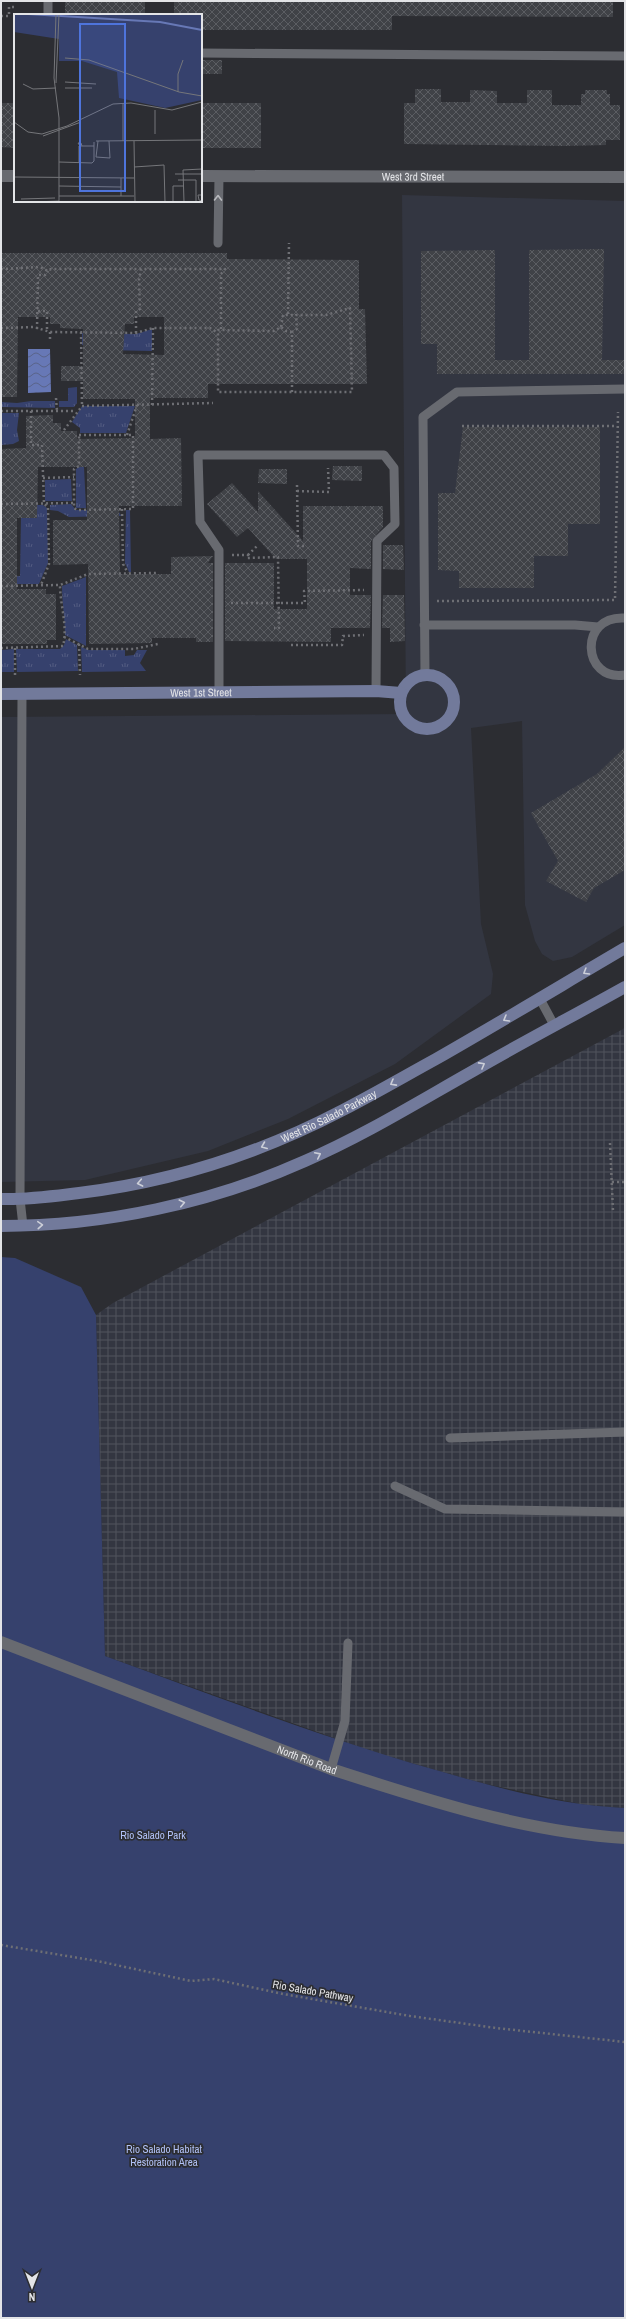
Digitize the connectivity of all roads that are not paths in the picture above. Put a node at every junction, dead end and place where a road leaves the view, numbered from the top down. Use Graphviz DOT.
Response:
graph roads {
  1 [pos="48,1"];
  2 [pos="48,14"];
  3 [pos="202,52"];
  4 [pos="625,56"];
  5 [pos="1,176"];
  6 [pos="14,176"];
  7 [pos="202,176"];
  8 [pos="219,176"];
  9 [pos="625,177"];
  10 [pos="218,243"];
  11 [pos="625,389"];
  12 [pos="625,618"];
  13 [pos="424,625"];
  14 [pos="598,627"];
  15 [pos="625,675"];
  16 [pos="425,676"];
  17 [pos="376,691"];
  18 [pos="218,692"];
  19 [pos="401,693"];
  20 [pos="1,694"];
  21 [pos="22,694"];
  22 [pos="625,948"];
  23 [pos="625,987"];
  24 [pos="540,999"];
  25 [pos="554,1025"];
  26 [pos="1,1199"];
  27 [pos="20,1199"];
  28 [pos="1,1226"];
  29 [pos="23,1226"];
  30 [pos="625,1432"];
  31 [pos="450,1438"];
  32 [pos="395,1486"];
  33 [pos="625,1512"];
  34 [pos="1,1642"];
  35 [pos="348,1643"];
  36 [pos="331,1769"];
  37 [pos="625,1838"];
  1 -- 2 [label="lane"];
  3 -- 4 [label="lane"];
  5 -- 6 [label="street"];
  7 -- 8 [label="street, West 3rd Street"];
  8 -- 9 [label="street, West 3rd Street"];
  10 -- 8 [label="lane, one-way"];
  11 -- 13 [label="lane"];
  12 -- 14 [label="lane"];
  13 -- 14 [label="lane"];
  13 -- 16 [label="lane"];
  14 -- 15 [label="lane"];
  16 -- 19 [label="main road"];
  16 -- 19 [label="main road"];
  17 -- 18 [label="main road, West 1st Street"];
  17 -- 18 [label="lane"];
  17 -- 19 [label="main road, West 1st Street"];
  18 -- 21 [label="main road, West 1st Street"];
  20 -- 21 [label="main road, West 1st Street"];
  21 -- 27 [label="lane"];
  22 -- 24 [label="main road, West Rio Salado Parkway, one-way"];
  23 -- 25 [label="main road"];
  24 -- 25 [label="lane"];
  24 -- 27 [label="main road, West Rio Salado Parkway, one-way"];
  29 -- 25 [label="main road, one-way"];
  26 -- 27 [label="main road, West Rio Salado Parkway"];
  27 -- 29 [label="lane"];
  28 -- 29 [label="main road"];
  30 -- 31 [label="lane"];
  32 -- 33 [label="lane"];
  34 -- 36 [label="street, North Rio Road"];
  35 -- 36 [label="lane"];
  36 -- 37 [label="street, North Rio Road"];
}
